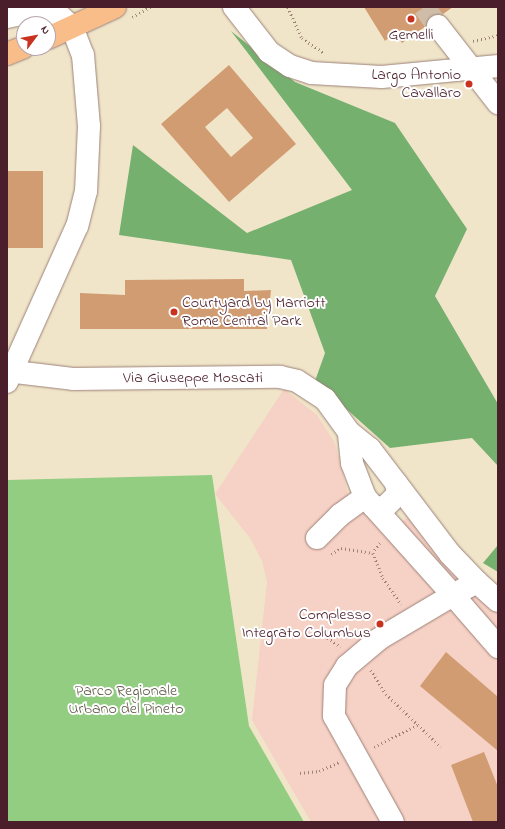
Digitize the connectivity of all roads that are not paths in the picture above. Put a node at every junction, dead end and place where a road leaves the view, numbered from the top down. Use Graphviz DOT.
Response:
graph roads {
  1 [pos="115,7"];
  2 [pos="242,12"];
  3 [pos="7,17"];
  4 [pos="438,26"];
  5 [pos="72,27"];
  6 [pos="56,34"];
  7 [pos="498,66"];
  8 [pos="472,70"];
  9 [pos="498,103"];
  10 [pos="9,375"];
  11 [pos="349,432"];
  12 [pos="396,483"];
  13 [pos="370,502"];
  14 [pos="324,546"];
  15 [pos="477,582"];
  16 [pos="453,595"];
  17 [pos="498,601"];
  18 [pos="498,647"];
  19 [pos="393,822"];
  1 -- 5 [label="main road"];
  2 -- 8 [label="street"];
  3 -- 5 [label="street"];
  4 -- 8 [label="street"];
  5 -- 6 [label="main road"];
  5 -- 10 [label="street"];
  7 -- 8 [label="street"];
  8 -- 9 [label="street"];
  10 -- 11 [label="street, Via Giuseppe Moscati"];
  11 -- 12 [label="street, Via Giuseppe Moscati"];
  11 -- 13 [label="street"];
  12 -- 13 [label="street"];
  12 -- 15 [label="street, Via Giuseppe Moscati"];
  13 -- 14 [label="street"];
  13 -- 16 [label="street"];
  15 -- 16 [label="street"];
  15 -- 17 [label="street, Via Giuseppe Moscati"];
  16 -- 18 [label="street"];
  16 -- 19 [label="street"];
}
